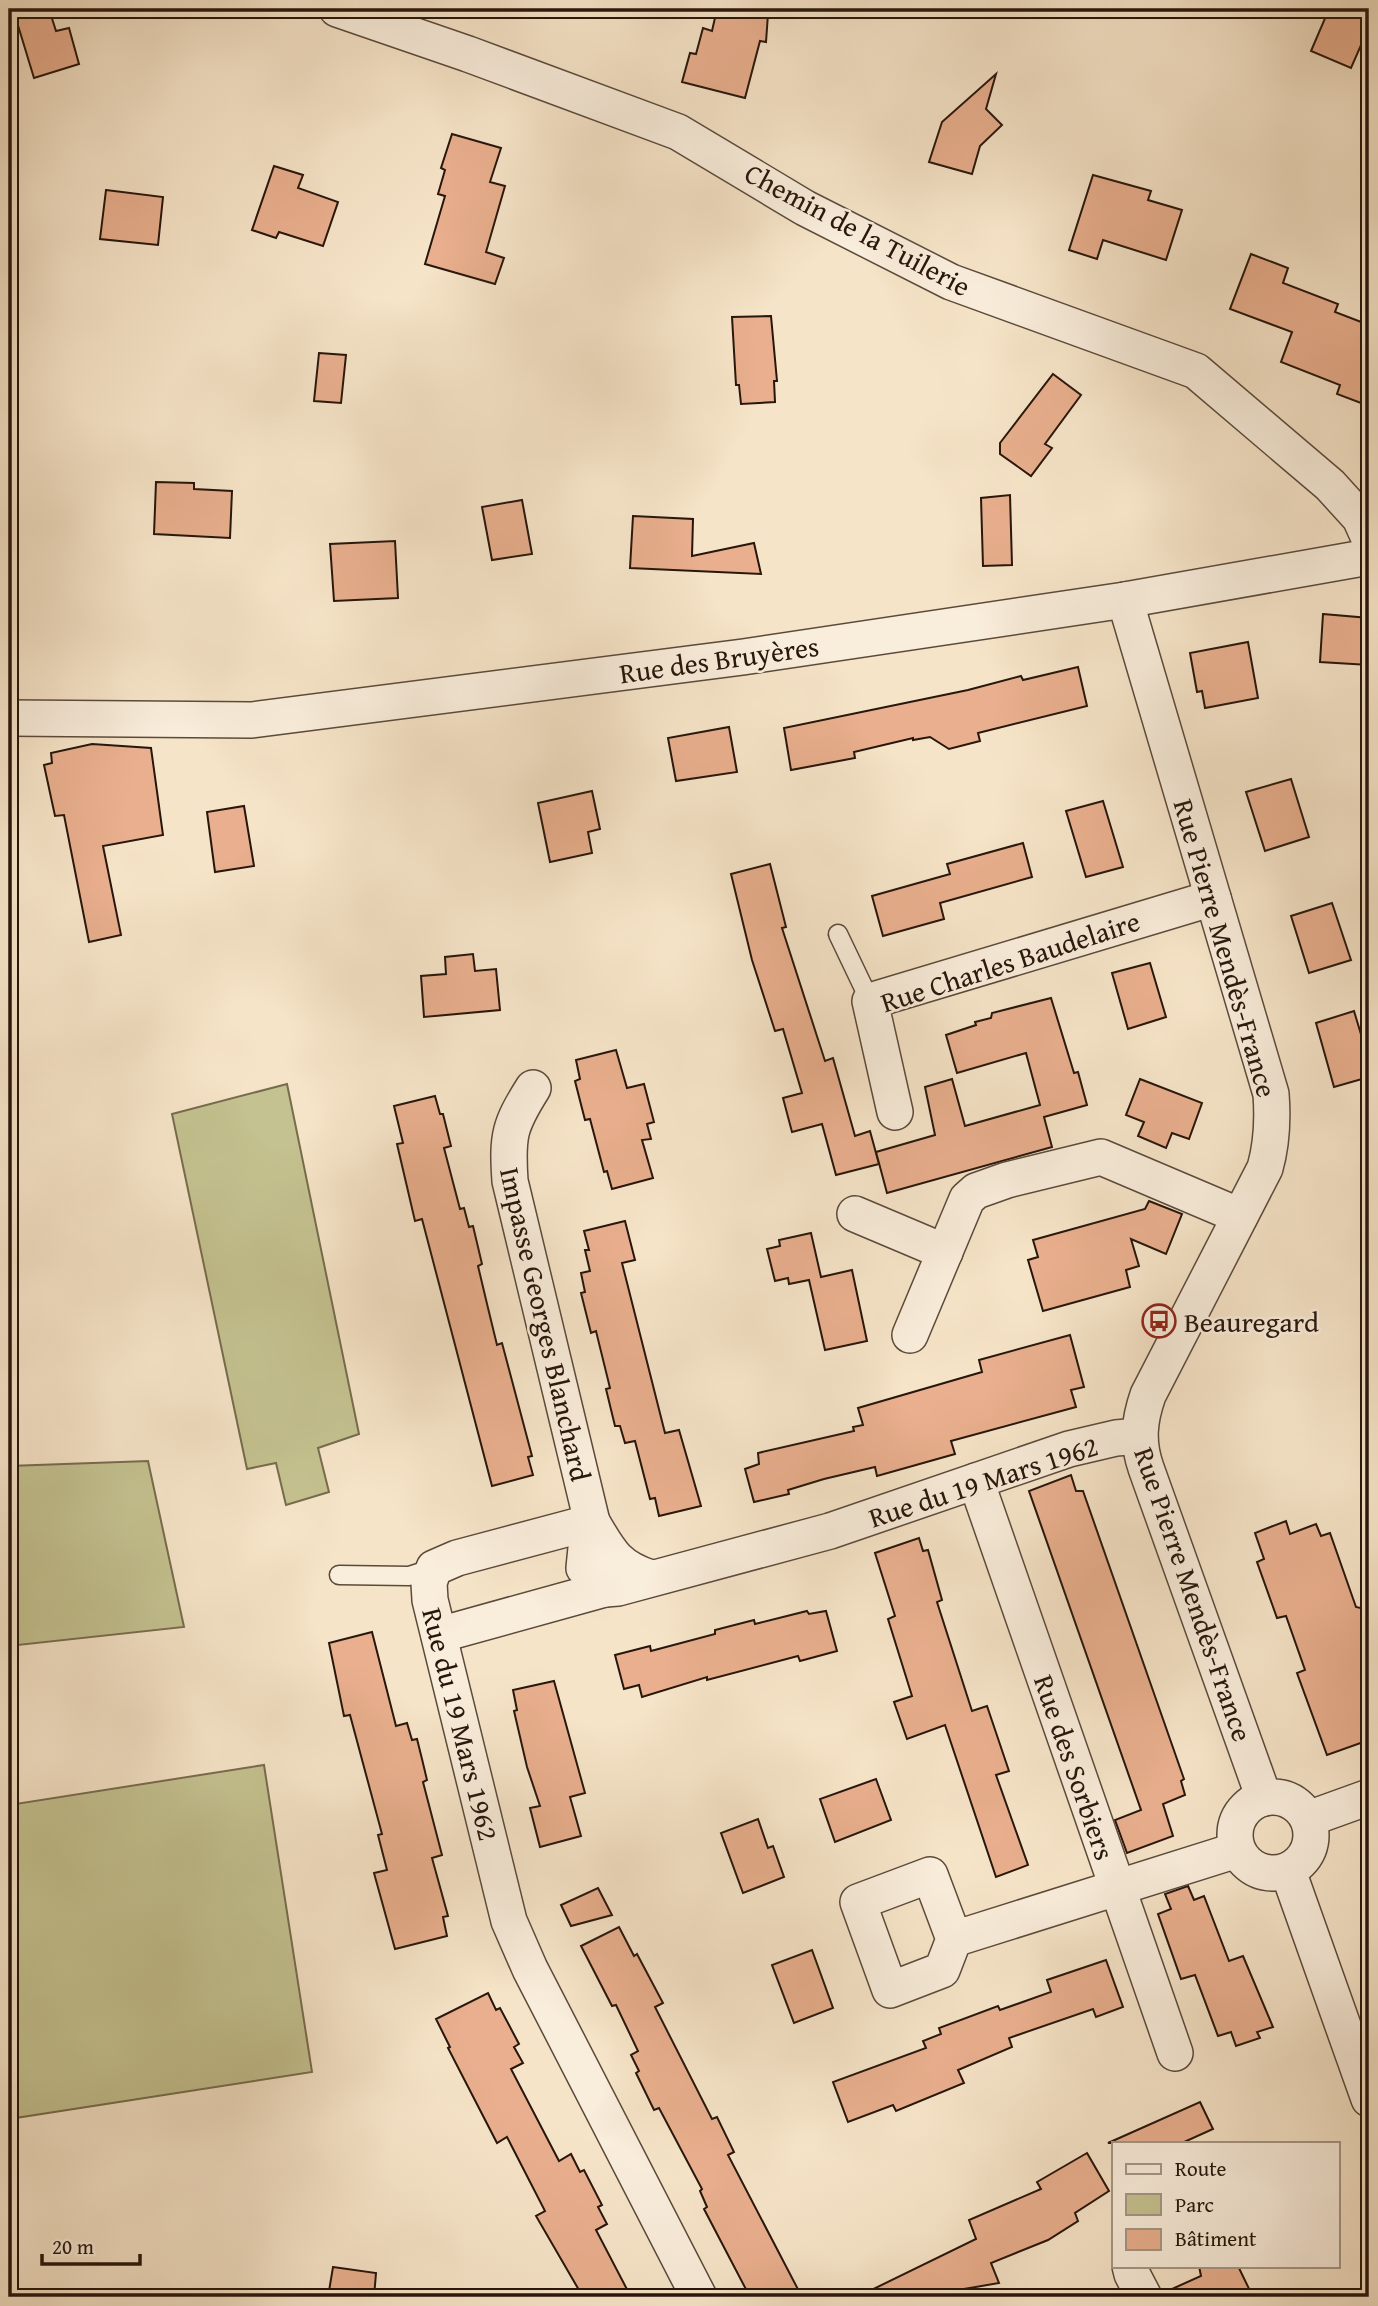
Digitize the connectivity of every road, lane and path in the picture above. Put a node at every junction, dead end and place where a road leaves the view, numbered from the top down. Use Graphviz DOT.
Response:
graph roads {
  1 [pos="337,9"];
  2 [pos="1369,538"];
  3 [pos="1369,557"];
  4 [pos="1125,600"];
  5 [pos="9,718"];
  6 [pos="1213,898"];
  7 [pos="838,934"];
  8 [pos="870,1001"];
  9 [pos="533,1088"];
  10 [pos="895,1112"];
  11 [pos="855,1214"];
  12 [pos="1240,1216"];
  13 [pos="945,1252"];
  14 [pos="910,1335"];
  15 [pos="1139,1436"];
  16 [pos="976,1481"];
  17 [pos="592,1522"];
  18 [pos="434,1568"];
  19 [pos="339,1575"];
  20 [pos="651,1578"];
  21 [pos="605,1589"];
  22 [pos="439,1635"];
  23 [pos="1369,1797"];
  24 [pos="1264,1798"];
  25 [pos="1308,1819"];
  26 [pos="1237,1850"];
  27 [pos="1288,1871"];
  28 [pos="1117,1888"];
  29 [pos="954,1939"];
  30 [pos="1175,2053"];
  31 [pos="1369,2099"];
  32 [pos="1130,2268"];
  33 [pos="699,2297"];
  34 [pos="1144,2297"];
  1 -- 2 [label="street, Chemin de la Tuilerie"];
  3 -- 4 [label="street, Rue des Bruyères"];
  4 -- 5 [label="street, Rue des Bruyères"];
  4 -- 6 [label="street, Rue Pierre Mendès-France"];
  6 -- 8 [label="street, Rue Charles Baudelaire"];
  6 -- 12 [label="street, Rue Pierre Mendès-France"];
  7 -- 8 [label="lane"];
  8 -- 10 [label="street, Rue Charles Baudelaire"];
  9 -- 17 [label="street, Impasse Georges Blanchard"];
  11 -- 13 [label="street"];
  12 -- 13 [label="street"];
  12 -- 15 [label="street, Rue Pierre Mendès-France"];
  13 -- 14 [label="street"];
  15 -- 16 [label="street, Rue du 19 Mars 1962"];
  15 -- 24 [label="street, Rue Pierre Mendès-France"];
  16 -- 20 [label="street, Rue du 19 Mars 1962"];
  16 -- 28 [label="street, Rue des Sorbiers"];
  17 -- 18 [label="street, Rue du 19 Mars 1962"];
  17 -- 20 [label="street"];
  17 -- 21 [label="street"];
  18 -- 19 [label="lane"];
  18 -- 22 [label="street, Rue du 19 Mars 1962"];
  20 -- 21 [label="street, Rue du 19 Mars 1962"];
  21 -- 22 [label="street, Rue du 19 Mars 1962"];
  22 -- 33 [label="street, Rue du 19 Mars 1962"];
  23 -- 25 [label="street"];
  24 -- 25 [label="street"];
  24 -- 26 [label="street"];
  25 -- 27 [label="street"];
  26 -- 27 [label="street"];
  26 -- 28 [label="street"];
  27 -- 31 [label="street"];
  28 -- 29 [label="street"];
  28 -- 30 [label="street, Rue des Sorbiers"];
  32 -- 34 [label="street"];
}
